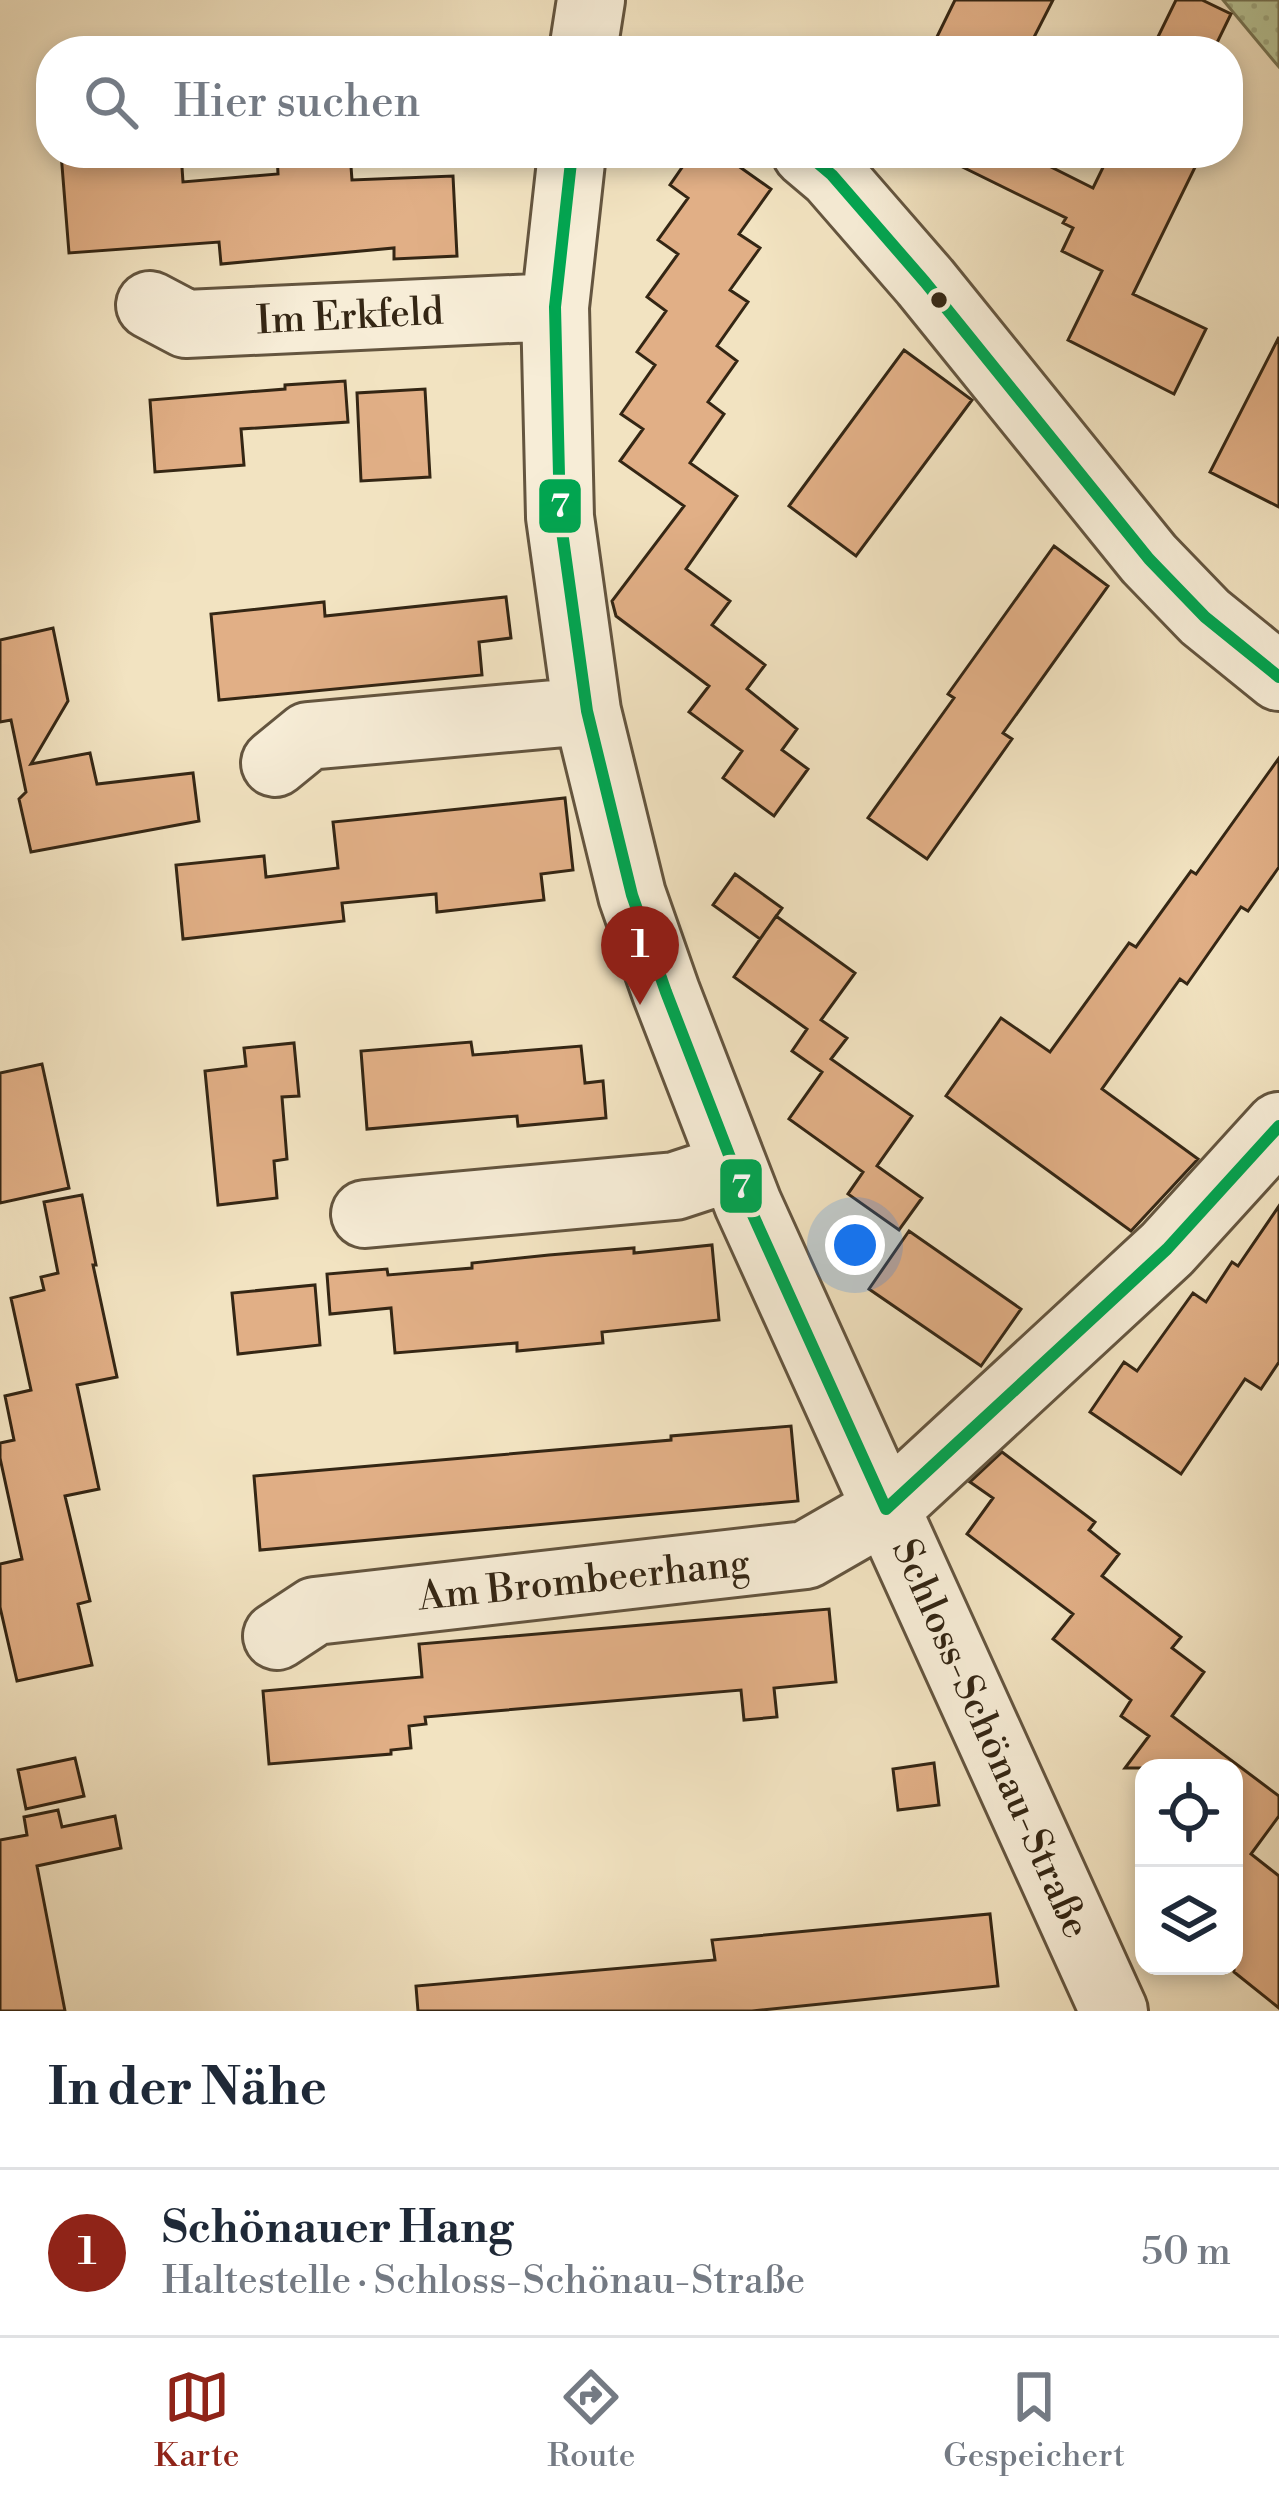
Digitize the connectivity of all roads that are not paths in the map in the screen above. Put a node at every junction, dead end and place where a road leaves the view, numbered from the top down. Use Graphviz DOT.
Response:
graph roads {
  1 [pos="570,168"];
  2 [pos="824,168"];
  3 [pos="150,305"];
  4 [pos="555,308"];
  5 [pos="1279,677"];
  6 [pos="587,711"];
  7 [pos="275,763"];
  8 [pos="1279,1126"];
  9 [pos="733,1167"];
  10 [pos="365,1214"];
  11 [pos="886,1509"];
  12 [pos="277,1636"];
  13 [pos="1094,2005"];
  1 -- 4 [label="street, Schloss-Schönau-Straße"];
  2 -- 5 [label="street"];
  3 -- 4 [label="street, Im Erkfeld"];
  4 -- 6 [label="street, Schloss-Schönau-Straße"];
  6 -- 7 [label="street"];
  6 -- 9 [label="street, Schloss-Schönau-Straße"];
  8 -- 11 [label="street, Am Brombeerhang"];
  9 -- 10 [label="street"];
  9 -- 11 [label="street, Schloss-Schönau-Straße"];
  11 -- 12 [label="street, Am Brombeerhang"];
  11 -- 13 [label="street, Schloss-Schönau-Straße"];
}
